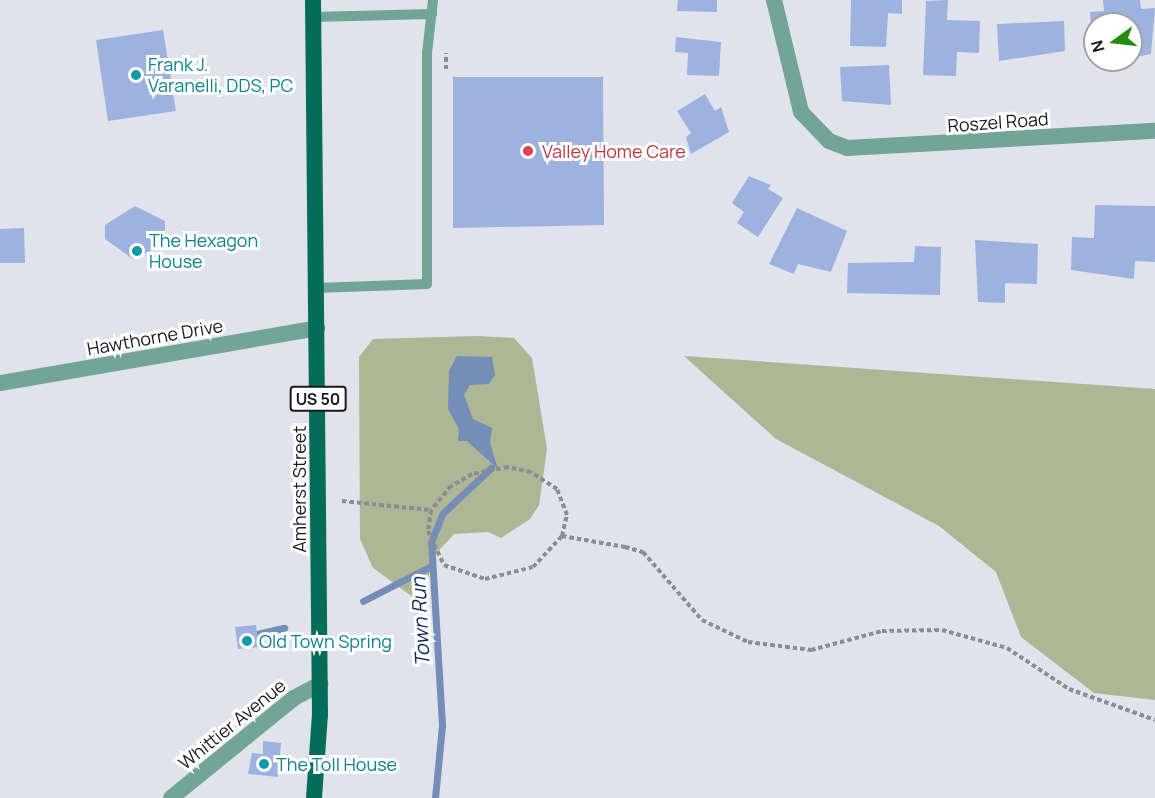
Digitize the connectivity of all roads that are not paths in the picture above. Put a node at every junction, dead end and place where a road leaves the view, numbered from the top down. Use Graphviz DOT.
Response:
graph roads {
  1 [pos="433,0"];
  2 [pos="774,0"];
  3 [pos="313,8"];
  4 [pos="432,14"];
  5 [pos="1155,131"];
  6 [pos="317,288"];
  7 [pos="317,328"];
  8 [pos="0,383"];
  9 [pos="320,684"];
  10 [pos="171,798"];
  11 [pos="314,798"];
  1 -- 4 [label="lane"];
  2 -- 5 [label="street, Roszel Road"];
  3 -- 4 [label="lane"];
  3 -- 6 [label="main road, Amherst Street / US 50"];
  4 -- 6 [label="lane"];
  6 -- 7 [label="main road, Amherst Street / US 50"];
  7 -- 8 [label="street, Hawthorne Drive"];
  7 -- 9 [label="main road, Amherst Street / US 50"];
  9 -- 10 [label="street, Whittier Avenue"];
  9 -- 11 [label="main road, Amherst Street / US 50"];
}
